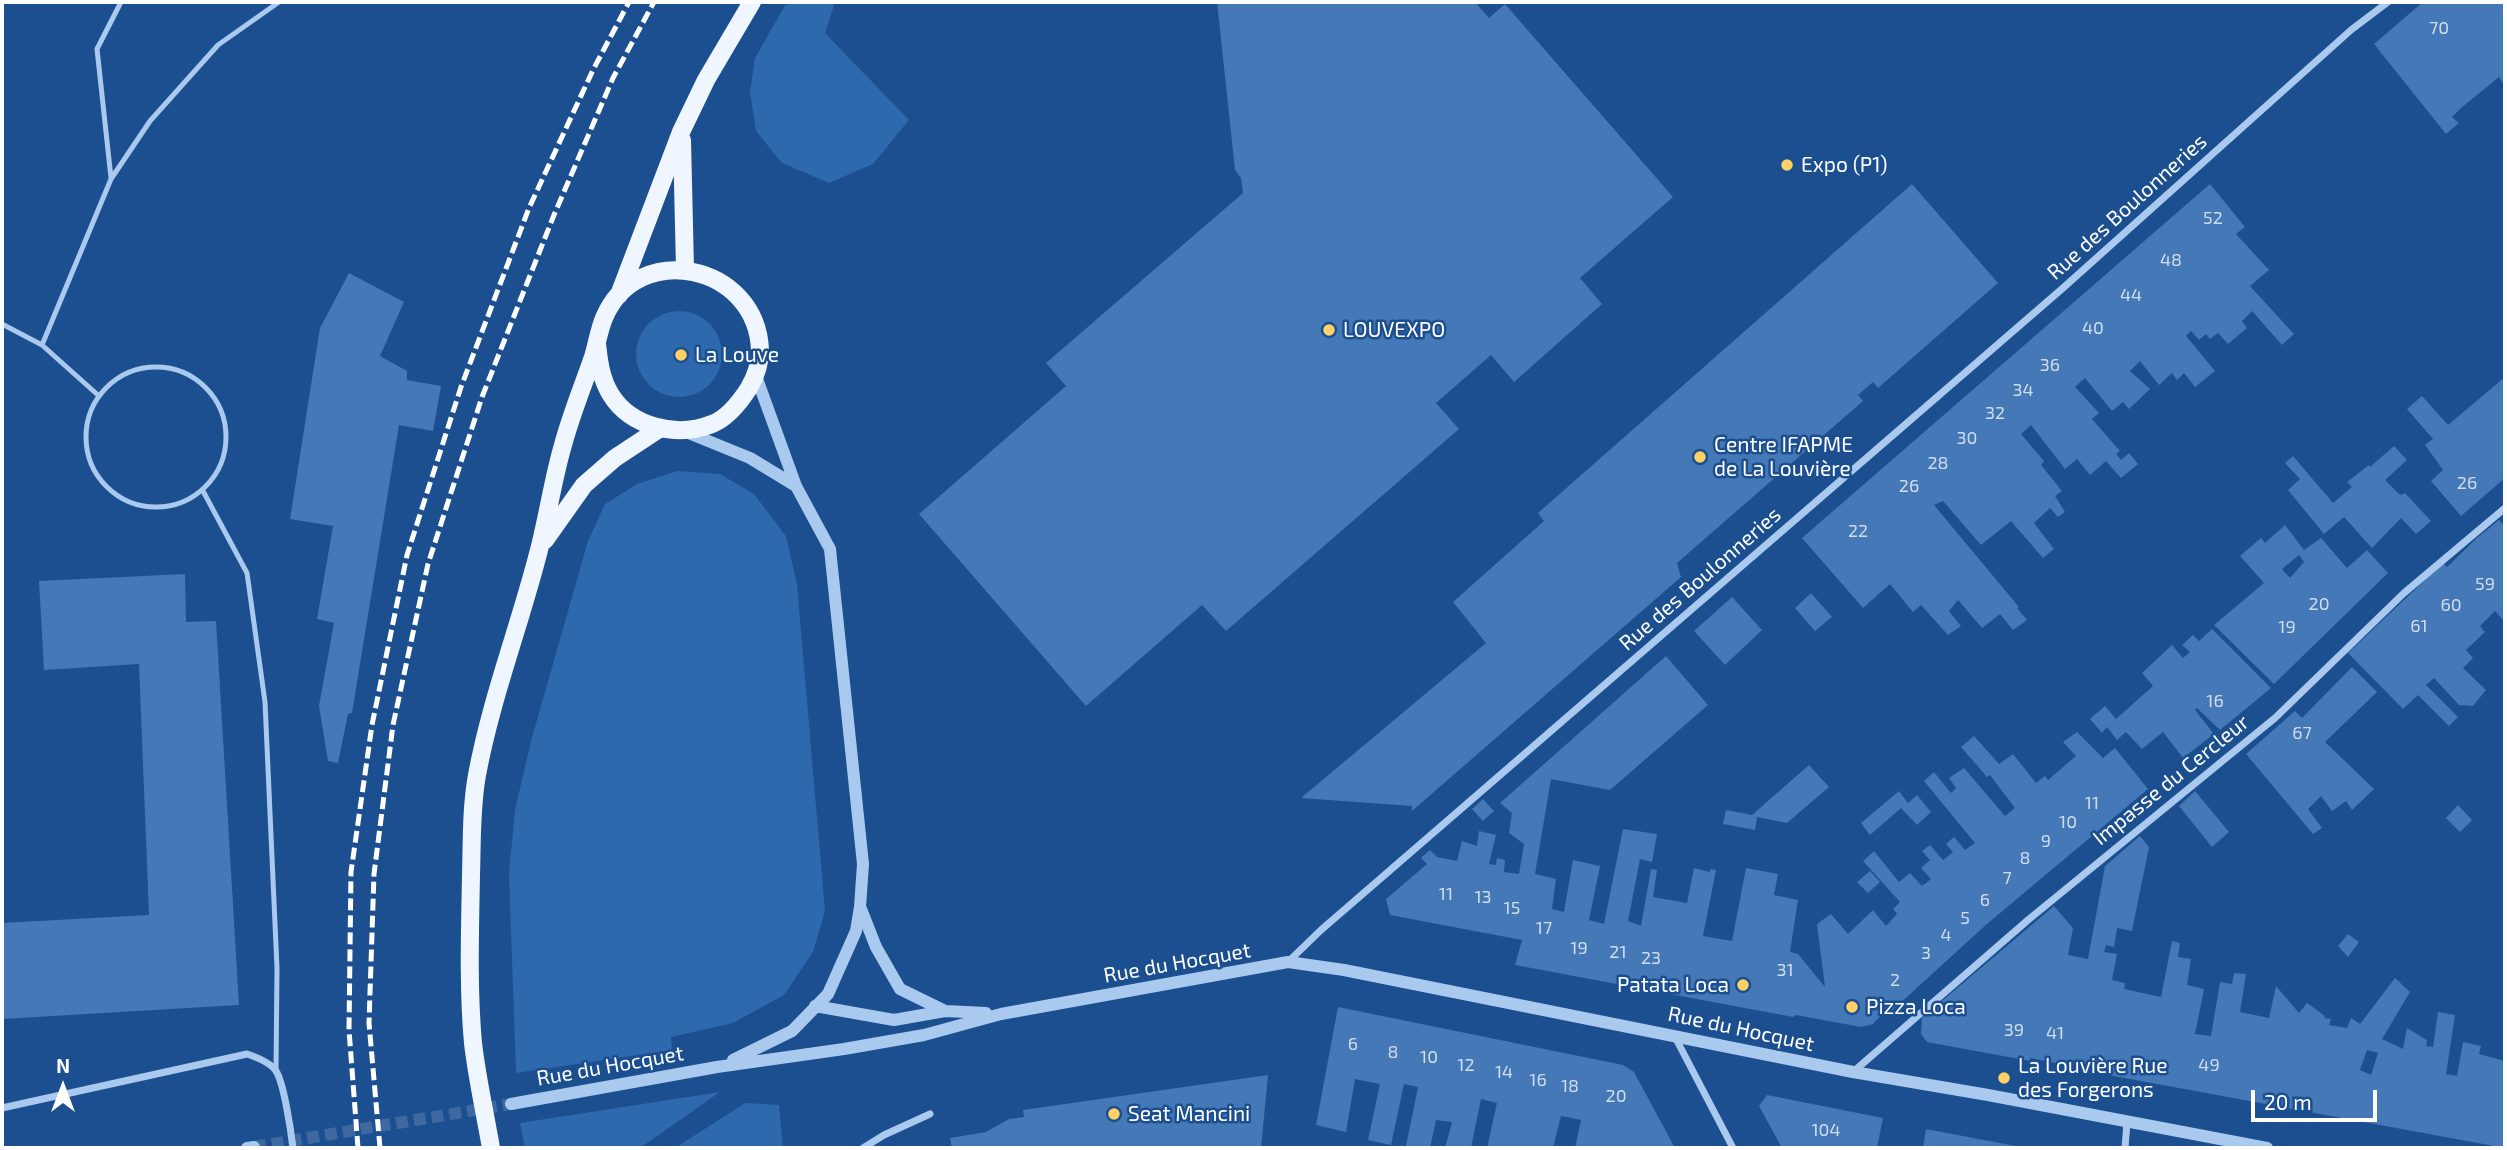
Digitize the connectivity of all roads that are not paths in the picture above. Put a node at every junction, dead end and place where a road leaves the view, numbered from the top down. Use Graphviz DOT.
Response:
graph roads {
  1 [pos="121,2"];
  2 [pos="279,2"];
  3 [pos="752,2"];
  4 [pos="2388,2"];
  5 [pos="681,132"];
  6 [pos="111,179"];
  7 [pos="685,269"];
  8 [pos="619,295"];
  9 [pos="2,324"];
  10 [pos="597,344"];
  11 [pos="42,345"];
  12 [pos="756,376"];
  13 [pos="99,396"];
  14 [pos="659,429"];
  15 [pos="681,431"];
  16 [pos="796,486"];
  17 [pos="203,491"];
  18 [pos="2505,509"];
  19 [pos="539,549"];
  20 [pos="860,907"];
  21 [pos="1289,962"];
  22 [pos="815,1006"];
  23 [pos="945,1011"];
  24 [pos="1001,1014"];
  25 [pos="1674,1035"];
  26 [pos="717,1067"];
  27 [pos="276,1071"];
  28 [pos="1853,1072"];
  29 [pos="511,1104"];
  30 [pos="2,1108"];
  31 [pos="930,1114"];
  32 [pos="2127,1122"];
  33 [pos="293,1148"];
  34 [pos="491,1148"];
  35 [pos="863,1148"];
  36 [pos="1733,1148"];
  37 [pos="2125,1148"];
  38 [pos="2267,1148"];
  1 -- 6 [label="lane"];
  2 -- 6 [label="lane"];
  3 -- 5 [label="main road"];
  4 -- 21 [label="street, Rue des Boulonneries"];
  5 -- 7 [label="main road"];
  5 -- 8 [label="main road"];
  6 -- 11 [label="lane"];
  7 -- 8 [label="main road"];
  7 -- 12 [label="main road"];
  8 -- 10 [label="main road"];
  9 -- 11 [label="lane"];
  10 -- 14 [label="main road"];
  10 -- 19 [label="main road"];
  11 -- 13 [label="lane"];
  12 -- 15 [label="main road"];
  12 -- 16 [label="street"];
  13 -- 17 [label="lane"];
  13 -- 17 [label="lane"];
  14 -- 15 [label="main road"];
  14 -- 19 [label="main road"];
  15 -- 16 [label="street"];
  16 -- 20 [label="street"];
  17 -- 27 [label="lane"];
  18 -- 28 [label="street, Impasse du Cercleur"];
  19 -- 34 [label="main road"];
  20 -- 22 [label="street"];
  20 -- 23 [label="street, Rue du Hocquet"];
  21 -- 24 [label="street, Rue du Hocquet"];
  21 -- 25 [label="street, Rue du Hocquet"];
  22 -- 23 [label="street, Rue du Hocquet"];
  22 -- 26 [label="street, Rue du Hocquet"];
  23 -- 24 [label="street, Rue du Hocquet"];
  24 -- 26 [label="street, Rue du Hocquet"];
  25 -- 28 [label="street, Rue du Hocquet"];
  25 -- 36 [label="street"];
  26 -- 29 [label="street, Rue du Hocquet"];
  27 -- 30 [label="street"];
  27 -- 33 [label="street"];
  28 -- 32 [label="street, Rue du Hocquet"];
  31 -- 35 [label="street"];
  32 -- 37 [label="street"];
  32 -- 38 [label="street, Rue du Hocquet"];
}
